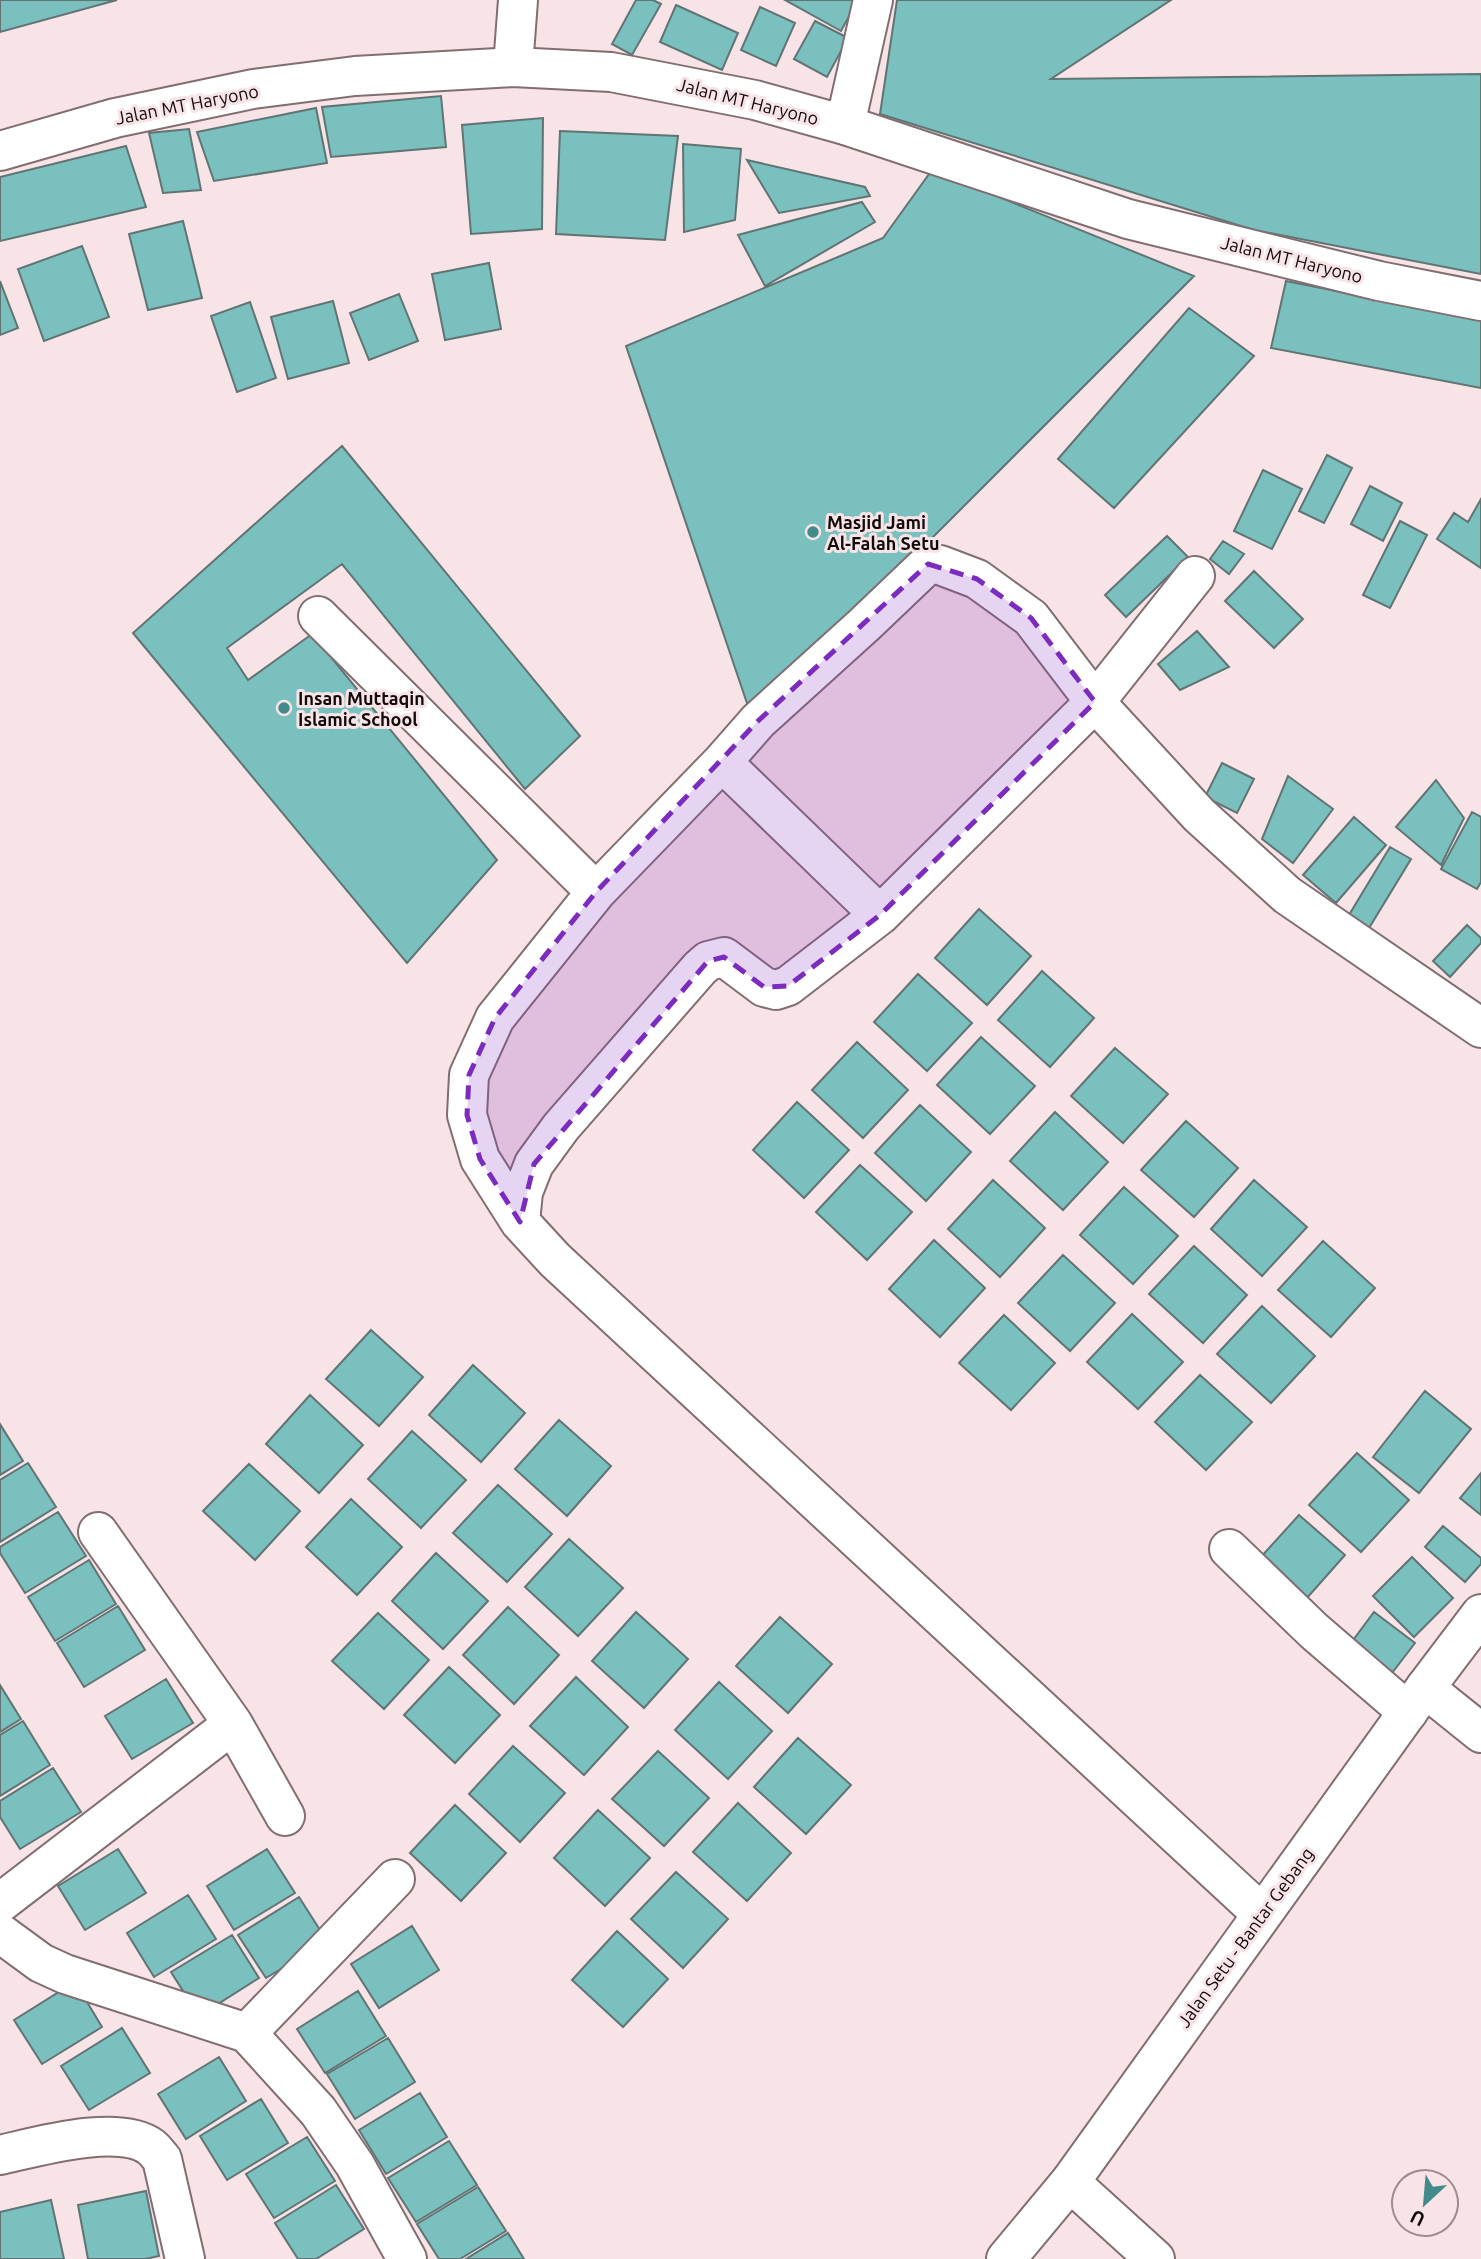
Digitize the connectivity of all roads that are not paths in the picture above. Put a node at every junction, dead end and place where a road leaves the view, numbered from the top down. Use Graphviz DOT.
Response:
graph roads {
  1 [pos="518,0"];
  2 [pos="873,0"];
  3 [pos="513,67"];
  4 [pos="845,125"];
  5 [pos="0,151"];
  6 [pos="1481,301"];
  7 [pos="1195,576"];
  8 [pos="318,616"];
  9 [pos="1095,702"];
  10 [pos="722,762"];
  11 [pos="596,892"];
  12 [pos="880,915"];
  13 [pos="1481,1028"];
  14 [pos="520,1222"];
  15 [pos="99,1532"];
  16 [pos="1229,1549"];
  17 [pos="1481,1614"];
  18 [pos="1416,1700"];
  19 [pos="233,1724"];
  20 [pos="1481,1733"];
  21 [pos="285,1816"];
  22 [pos="396,1879"];
  23 [pos="0,1903"];
  24 [pos="1262,1914"];
  25 [pos="0,1933"];
  26 [pos="247,2033"];
  27 [pos="0,2155"];
  28 [pos="1070,2182"];
  29 [pos="185,2259"];
  30 [pos="407,2259"];
  31 [pos="1006,2259"];
  32 [pos="1155,2259"];
  1 -- 3 [label="street"];
  2 -- 4 [label="street"];
  3 -- 4 [label="street, Jalan MT Haryono"];
  3 -- 5 [label="street, Jalan MT Haryono"];
  4 -- 6 [label="street, Jalan MT Haryono"];
  7 -- 9 [label="street"];
  8 -- 11 [label="street"];
  9 -- 10 [label="street"];
  9 -- 12 [label="street"];
  9 -- 13 [label="street"];
  10 -- 11 [label="street"];
  10 -- 12 [label="street"];
  11 -- 14 [label="street"];
  12 -- 14 [label="street"];
  14 -- 24 [label="street"];
  15 -- 19 [label="street"];
  16 -- 18 [label="street"];
  17 -- 18 [label="street, Jalan Setu - Bantar Gebang"];
  18 -- 20 [label="street"];
  18 -- 24 [label="street, Jalan Setu - Bantar Gebang"];
  19 -- 21 [label="street"];
  19 -- 23 [label="street"];
  22 -- 26 [label="street"];
  24 -- 28 [label="street, Jalan Setu - Bantar Gebang"];
  25 -- 26 [label="street"];
  26 -- 30 [label="street"];
  27 -- 29 [label="street"];
  28 -- 31 [label="street, Jalan Setu - Bantar Gebang"];
  28 -- 32 [label="street"];
}
